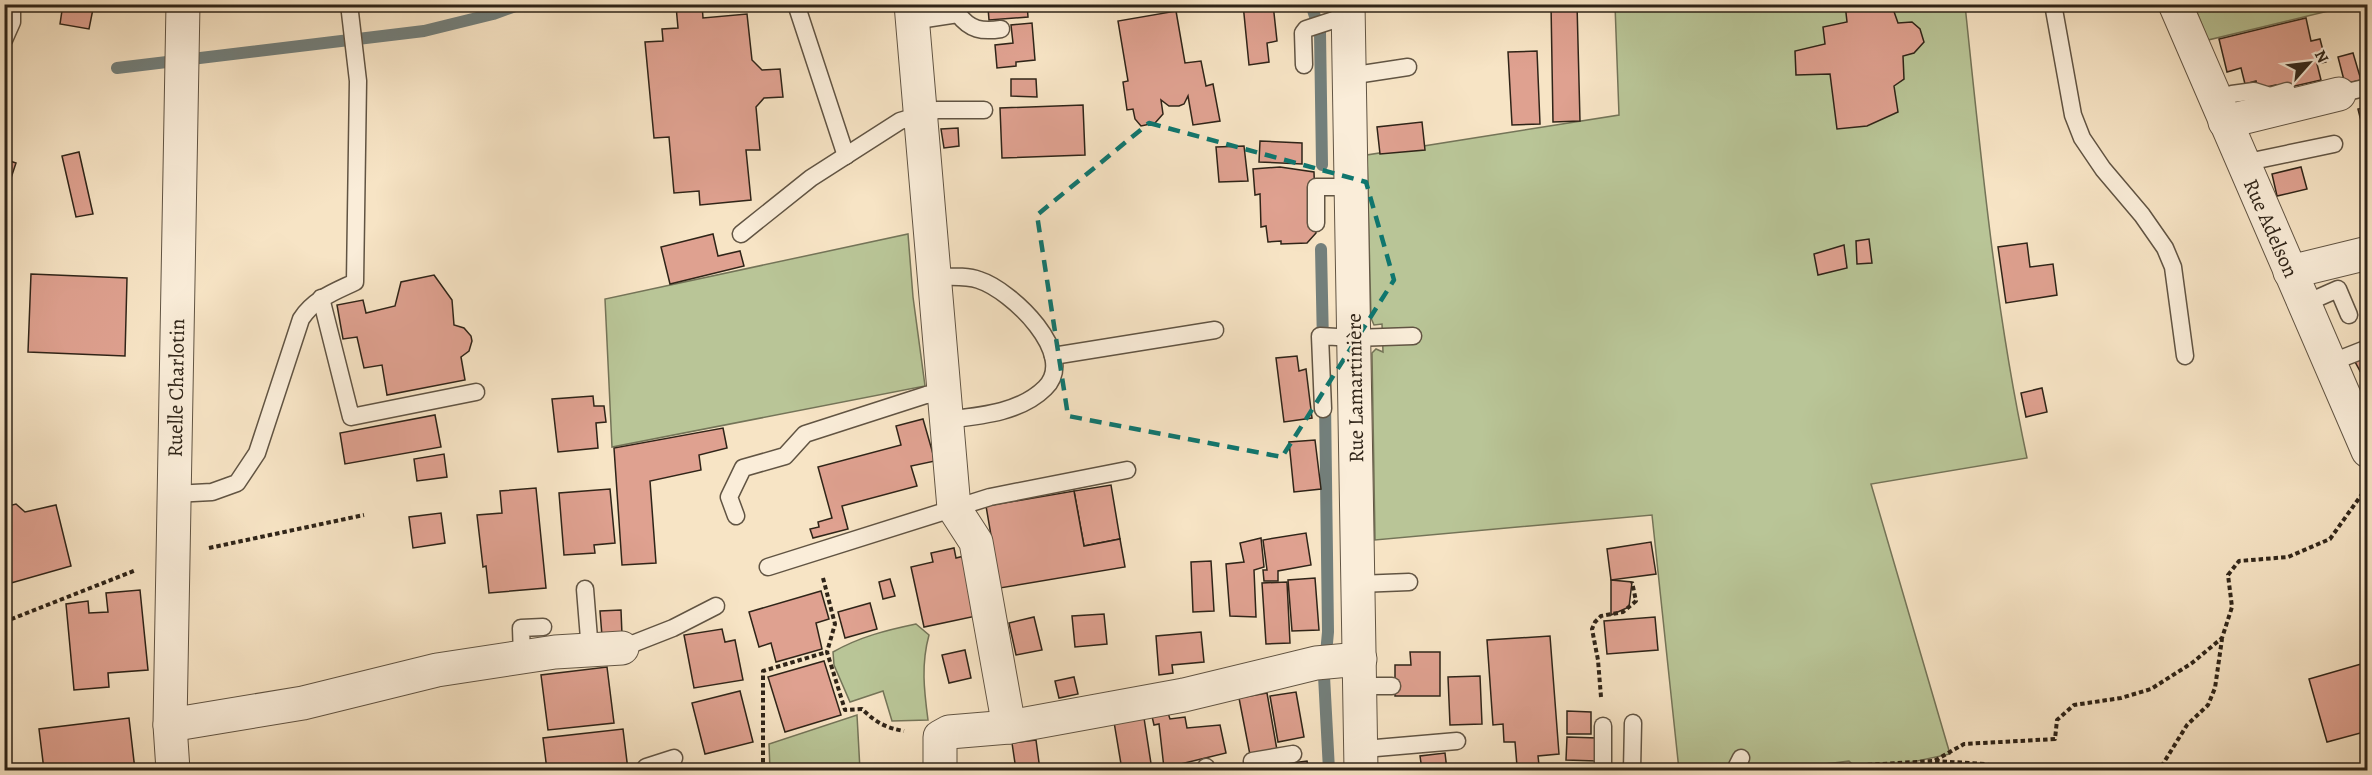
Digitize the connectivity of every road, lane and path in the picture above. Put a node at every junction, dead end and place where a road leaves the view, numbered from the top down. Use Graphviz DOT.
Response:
graph roads {
  1 [pos="12,4"];
  2 [pos="796,4"];
  3 [pos="2053,4"];
  4 [pos="2175,4"];
  5 [pos="958,9"];
  6 [pos="183,11"];
  7 [pos="350,11"];
  8 [pos="912,13"];
  9 [pos="1342,14"];
  10 [pos="1001,29"];
  11 [pos="4,40"];
  12 [pos="1304,65"];
  13 [pos="1408,67"];
  14 [pos="1349,76"];
  15 [pos="2342,88"];
  16 [pos="984,110"];
  17 [pos="2220,111"];
  18 [pos="920,116"];
  19 [pos="2334,144"];
  20 [pos="846,156"];
  21 [pos="2243,163"];
  22 [pos="1351,187"];
  23 [pos="1316,223"];
  24 [pos="741,234"];
  25 [pos="2367,253"];
  26 [pos="2290,272"];
  27 [pos="933,277"];
  28 [pos="321,298"];
  29 [pos="2304,304"];
  30 [pos="2349,315"];
  31 [pos="1215,330"];
  32 [pos="1413,336"];
  33 [pos="1354,338"];
  34 [pos="2367,348"];
  35 [pos="1053,356"];
  36 [pos="2185,356"];
  37 [pos="2330,363"];
  38 [pos="476,392"];
  39 [pos="944,406"];
  40 [pos="1323,409"];
  41 [pos="2367,452"];
  42 [pos="1127,470"];
  43 [pos="2367,487"];
  44 [pos="174,494"];
  45 [pos="954,508"];
  46 [pos="736,516"];
  47 [pos="816,552"];
  48 [pos="768,567"];
  49 [pos="1409,582"];
  50 [pos="1632,582"];
  51 [pos="1358,584"];
  52 [pos="585,589"];
  53 [pos="716,606"];
  54 [pos="543,627"];
  55 [pos="2222,638"];
  56 [pos="622,648"];
  57 [pos="590,651"];
  58 [pos="827,652"];
  59 [pos="522,657"];
  60 [pos="1343,667"];
  61 [pos="1392,686"];
  62 [pos="1633,723"];
  63 [pos="170,724"];
  64 [pos="1603,726"];
  65 [pos="1009,727"];
  66 [pos="940,737"];
  67 [pos="1457,741"];
  68 [pos="1293,754"];
  69 [pos="674,758"];
  70 [pos="1361,759"];
  71 [pos="1934,761"];
  72 [pos="173,771"];
  73 [pos="644,771"];
  74 [pos="763,771"];
  75 [pos="940,771"];
  76 [pos="1254,771"];
  77 [pos="1603,771"];
  78 [pos="1632,771"];
  79 [pos="1839,771"];
  80 [pos="1999,771"];
  81 [pos="2155,771"];
  1 -- 11 [label="lane"];
  2 -- 20 [label="lane"];
  3 -- 36 [label="lane"];
  4 -- 17 [label="street, Rue Adelson"];
  5 -- 8 [label="lane"];
  5 -- 10 [label="lane"];
  6 -- 44 [label="street, Ruelle Charlotin"];
  7 -- 28 [label="lane"];
  8 -- 18 [label="street"];
  9 -- 12 [label="lane"];
  9 -- 14 [label="street, Rue Lamartinière"];
  13 -- 14 [label="lane"];
  14 -- 22 [label="street, Rue Lamartinière"];
  15 -- 17 [label="street"];
  16 -- 18 [label="lane"];
  17 -- 21 [label="street, Rue Adelson"];
  18 -- 20 [label="lane"];
  18 -- 27 [label="street"];
  19 -- 21 [label="lane"];
  20 -- 24 [label="lane"];
  21 -- 26 [label="street, Rue Adelson"];
  22 -- 23 [label="lane"];
  22 -- 33 [label="street, Rue Lamartinière"];
  25 -- 26 [label="street"];
  26 -- 29 [label="street, Rue Adelson"];
  27 -- 35 [label="lane"];
  27 -- 39 [label="street"];
  28 -- 38 [label="lane"];
  28 -- 44 [label="lane"];
  29 -- 30 [label="lane"];
  29 -- 37 [label="street, Rue Adelson"];
  31 -- 35 [label="lane"];
  32 -- 33 [label="lane"];
  33 -- 40 [label="lane"];
  33 -- 51 [label="street, Rue Lamartinière"];
  34 -- 37 [label="lane"];
  35 -- 39 [label="lane"];
  37 -- 41 [label="street, Rue Adelson"];
  39 -- 45 [label="street"];
  39 -- 46 [label="lane"];
  42 -- 45 [label="lane"];
  43 -- 55 [label="path"];
  44 -- 63 [label="street, Ruelle Charlotin"];
  45 -- 47 [label="lane"];
  45 -- 65 [label="street"];
  47 -- 48 [label="lane"];
  47 -- 58 [label="path"];
  49 -- 51 [label="lane"];
  50 -- 64 [label="path"];
  51 -- 60 [label="street, Rue Lamartinière"];
  52 -- 57 [label="lane"];
  53 -- 56 [label="lane"];
  54 -- 59 [label="lane"];
  55 -- 71 [label="path"];
  55 -- 81 [label="path"];
  56 -- 57 [label="street"];
  57 -- 59 [label="street"];
  58 -- 66 [label="path"];
  58 -- 74 [label="path"];
  59 -- 63 [label="street"];
  60 -- 61 [label="lane"];
  60 -- 65 [label="street"];
  60 -- 70 [label="street, Rue Lamartinière"];
  62 -- 78 [label="lane"];
  63 -- 72 [label="street, Ruelle Charlotin"];
  64 -- 77 [label="lane"];
  65 -- 66 [label="street"];
  66 -- 75 [label="street"];
  67 -- 70 [label="lane"];
  68 -- 76 [label="lane"];
  69 -- 73 [label="lane"];
  71 -- 79 [label="path"];
  71 -- 80 [label="path"];
}
